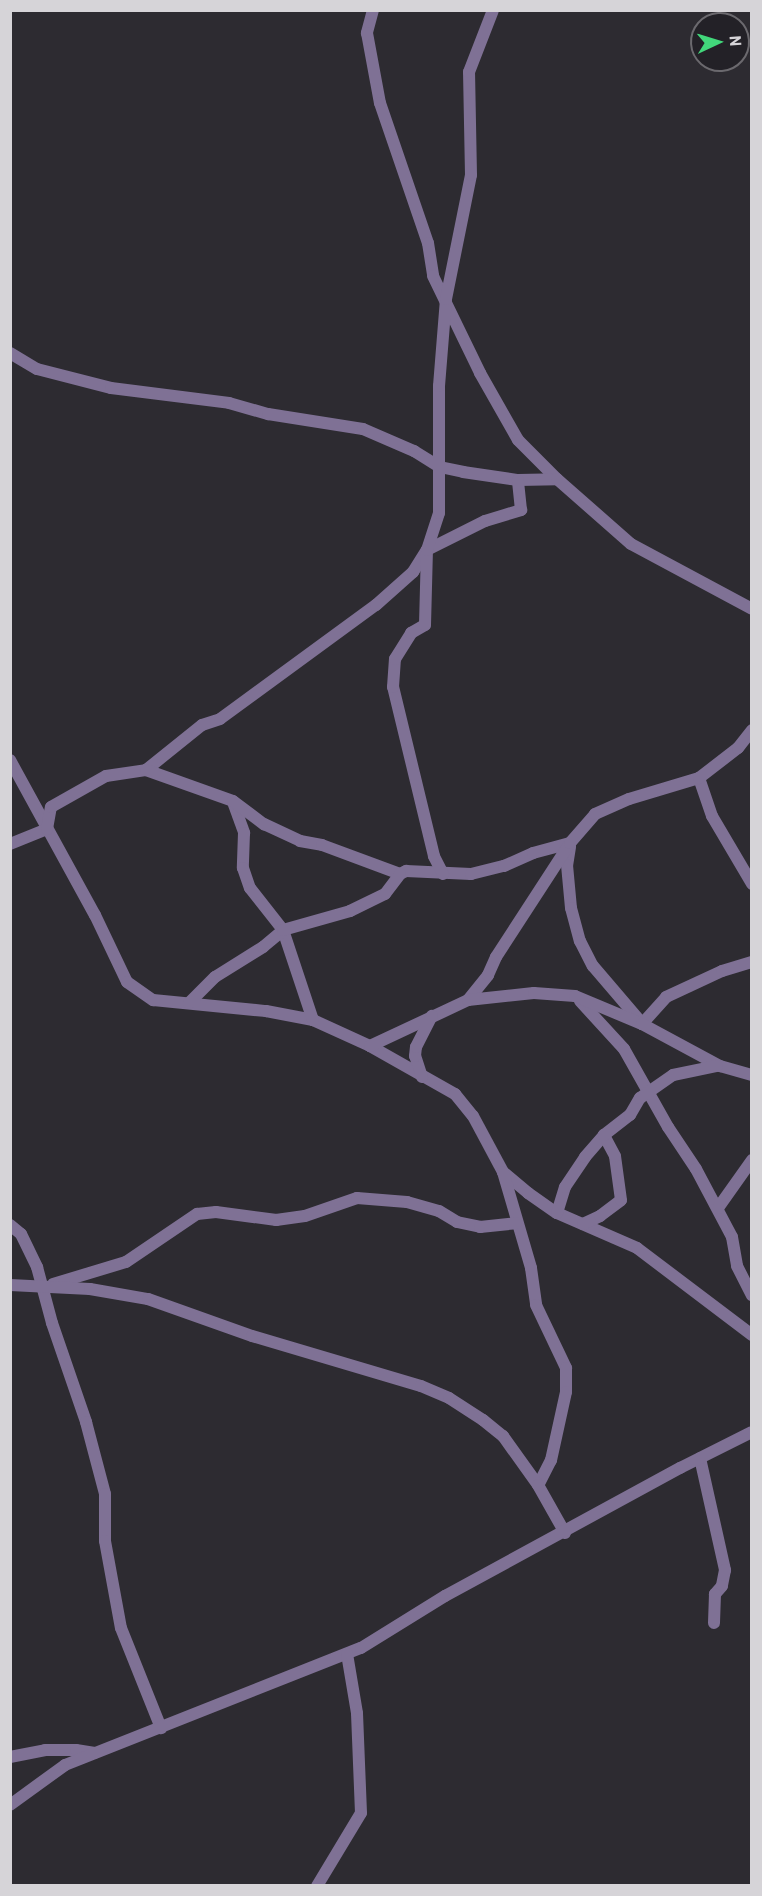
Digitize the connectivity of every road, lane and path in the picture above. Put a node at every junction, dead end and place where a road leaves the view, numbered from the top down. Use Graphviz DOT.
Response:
graph roads {
  1 [pos="373,10"];
  2 [pos="493,10"];
  3 [pos="446,299"];
  4 [pos="10,353"];
  5 [pos="440,467"];
  6 [pos="556,479"];
  7 [pos="518,480"];
  8 [pos="428,550"];
  9 [pos="752,609"];
  10 [pos="752,730"];
  11 [pos="10,760"];
  12 [pos="146,770"];
  13 [pos="699,778"];
  14 [pos="232,801"];
  15 [pos="47,829"];
  16 [pos="570,843"];
  17 [pos="10,844"];
  18 [pos="400,874"];
  19 [pos="442,874"];
  20 [pos="752,884"];
  21 [pos="283,930"];
  22 [pos="752,962"];
  23 [pos="575,996"];
  24 [pos="468,1000"];
  25 [pos="189,1003"];
  26 [pos="432,1016"];
  27 [pos="313,1020"];
  28 [pos="642,1024"];
  29 [pos="370,1046"];
  30 [pos="720,1066"];
  31 [pos="752,1075"];
  32 [pos="422,1077"];
  33 [pos="648,1092"];
  34 [pos="604,1135"];
  35 [pos="752,1160"];
  36 [pos="503,1172"];
  37 [pos="718,1208"];
  38 [pos="557,1213"];
  39 [pos="516,1223"];
  40 [pos="583,1224"];
  41 [pos="10,1225"];
  42 [pos="10,1285"];
  43 [pos="44,1287"];
  44 [pos="752,1295"];
  45 [pos="752,1335"];
  46 [pos="752,1432"];
  47 [pos="700,1458"];
  48 [pos="538,1485"];
  49 [pos="565,1533"];
  50 [pos="714,1623"];
  51 [pos="347,1653"];
  52 [pos="161,1728"];
  53 [pos="95,1753"];
  54 [pos="10,1757"];
  55 [pos="10,1805"];
  56 [pos="317,1886"];
  1 -- 3 [label="street"];
  2 -- 3 [label="street"];
  3 -- 5 [label="street"];
  3 -- 6 [label="street"];
  4 -- 5 [label="street"];
  5 -- 7 [label="street"];
  5 -- 8 [label="street"];
  6 -- 7 [label="street"];
  6 -- 9 [label="street"];
  7 -- 8 [label="street"];
  8 -- 12 [label="street"];
  8 -- 19 [label="street"];
  10 -- 13 [label="street"];
  11 -- 15 [label="street"];
  12 -- 14 [label="street"];
  12 -- 15 [label="street"];
  13 -- 16 [label="street"];
  13 -- 20 [label="street"];
  14 -- 18 [label="street"];
  14 -- 21 [label="street"];
  15 -- 17 [label="street"];
  15 -- 25 [label="street"];
  16 -- 19 [label="street"];
  16 -- 24 [label="street"];
  16 -- 28 [label="street"];
  18 -- 19 [label="street"];
  18 -- 21 [label="street"];
  21 -- 25 [label="street"];
  21 -- 27 [label="street"];
  22 -- 28 [label="street"];
  23 -- 24 [label="street"];
  23 -- 28 [label="street"];
  23 -- 33 [label="street"];
  24 -- 26 [label="street"];
  25 -- 27 [label="street"];
  26 -- 29 [label="street"];
  26 -- 32 [label="street"];
  27 -- 29 [label="street"];
  28 -- 30 [label="street"];
  29 -- 32 [label="street"];
  30 -- 31 [label="street"];
  30 -- 33 [label="street"];
  32 -- 36 [label="street"];
  33 -- 34 [label="street"];
  33 -- 37 [label="street"];
  34 -- 38 [label="street"];
  34 -- 40 [label="street"];
  35 -- 37 [label="street"];
  36 -- 38 [label="street"];
  36 -- 39 [label="street"];
  37 -- 44 [label="street"];
  38 -- 40 [label="street"];
  39 -- 43 [label="street"];
  39 -- 48 [label="street"];
  40 -- 45 [label="street"];
  41 -- 43 [label="street"];
  42 -- 43 [label="street"];
  43 -- 48 [label="street"];
  43 -- 52 [label="street"];
  46 -- 47 [label="street"];
  47 -- 49 [label="street"];
  47 -- 50 [label="street"];
  48 -- 49 [label="street"];
  49 -- 51 [label="street"];
  51 -- 52 [label="street"];
  51 -- 56 [label="street"];
  52 -- 53 [label="street"];
  53 -- 54 [label="street"];
  53 -- 55 [label="street"];
}
